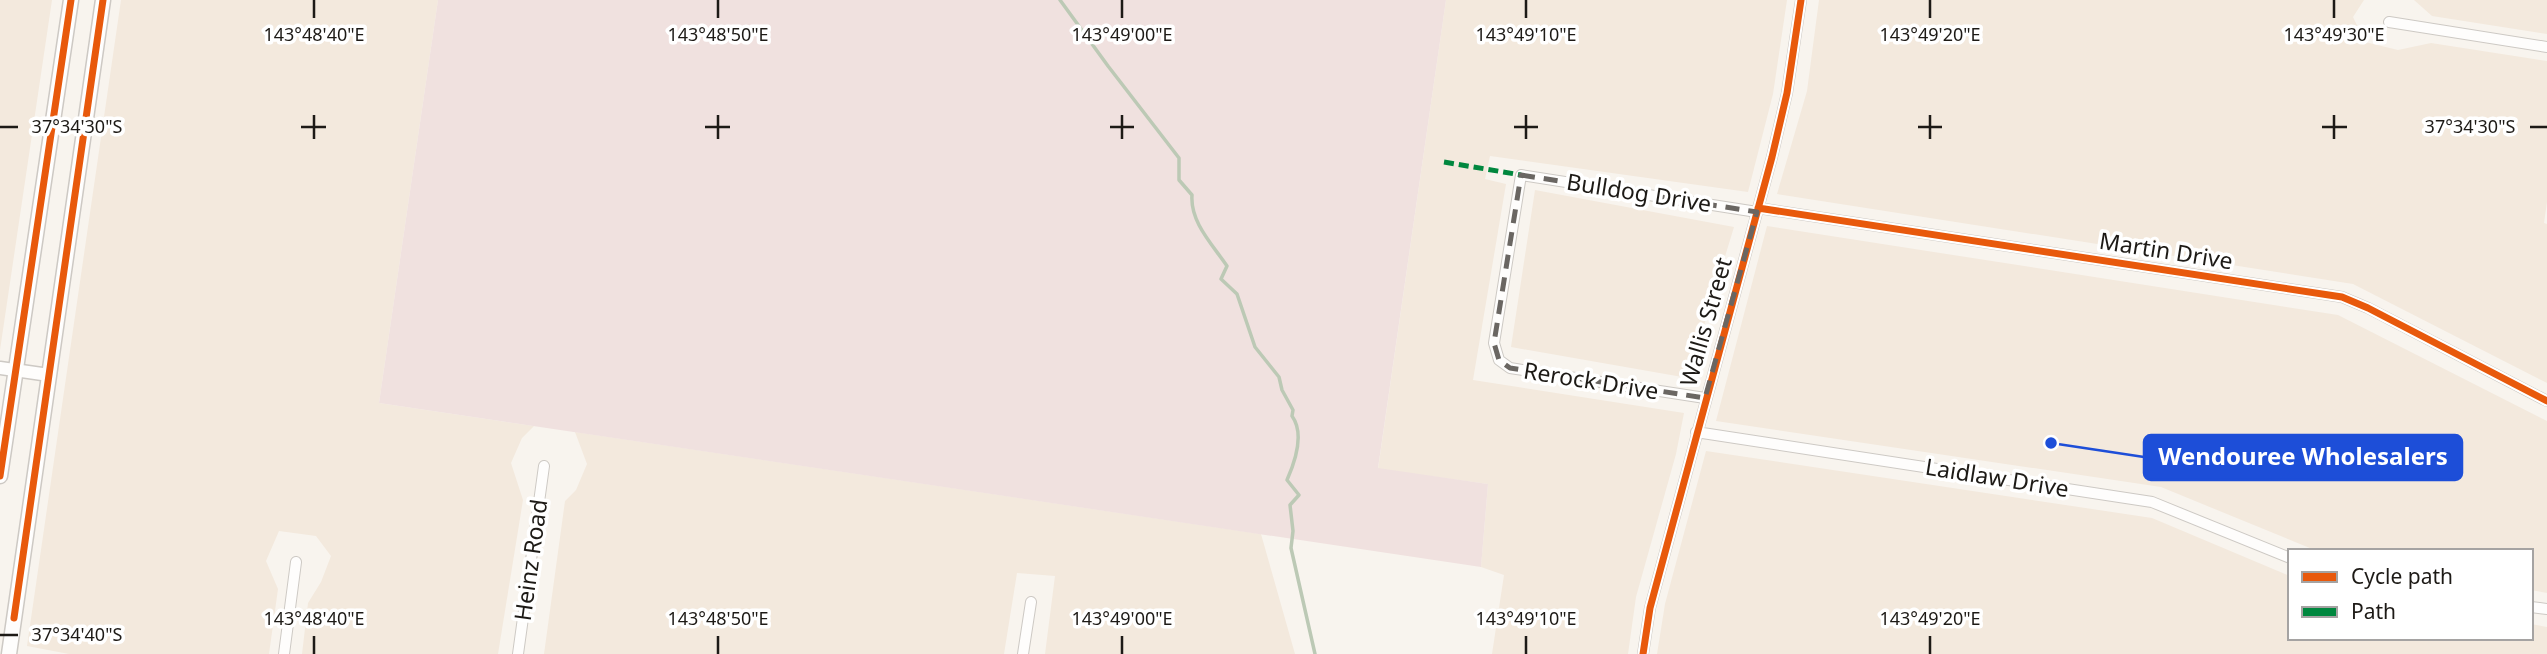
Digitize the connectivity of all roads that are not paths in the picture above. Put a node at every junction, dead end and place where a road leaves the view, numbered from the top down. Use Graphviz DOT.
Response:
graph roads {
  1 [pos="71,0"];
  2 [pos="103,0"];
  3 [pos="1801,0"];
  4 [pos="2389,22"];
  5 [pos="2547,47"];
  6 [pos="1521,175"];
  7 [pos="1757,210"];
  8 [pos="0,369"];
  9 [pos="16,371"];
  10 [pos="49,375"];
  11 [pos="1705,398"];
  12 [pos="2547,401"];
  13 [pos="1696,432"];
  14 [pos="544,466"];
  15 [pos="0,476"];
  16 [pos="2288,557"];
  17 [pos="296,562"];
  18 [pos="1031,602"];
  19 [pos="9,654"];
  20 [pos="284,654"];
  21 [pos="518,654"];
  22 [pos="1023,654"];
  23 [pos="1643,654"];
  1 -- 9 [label="main road"];
  2 -- 10 [label="main road"];
  3 -- 7 [label="street, Wallis Street"];
  4 -- 5 [label="street"];
  6 -- 7 [label="street, Bulldog Drive"];
  6 -- 11 [label="street, Rerock Drive"];
  7 -- 11 [label="street, Wallis Street"];
  7 -- 12 [label="street, Martin Drive"];
  8 -- 9 [label="street"];
  9 -- 10 [label="street"];
  9 -- 15 [label="main road"];
  10 -- 19 [label="main road"];
  11 -- 13 [label="street, Wallis Street"];
  13 -- 16 [label="street, Laidlaw Drive"];
  13 -- 23 [label="street, Wallis Street"];
  14 -- 21 [label="street, Heinz Road"];
  17 -- 20 [label="street"];
  18 -- 22 [label="street"];
}
